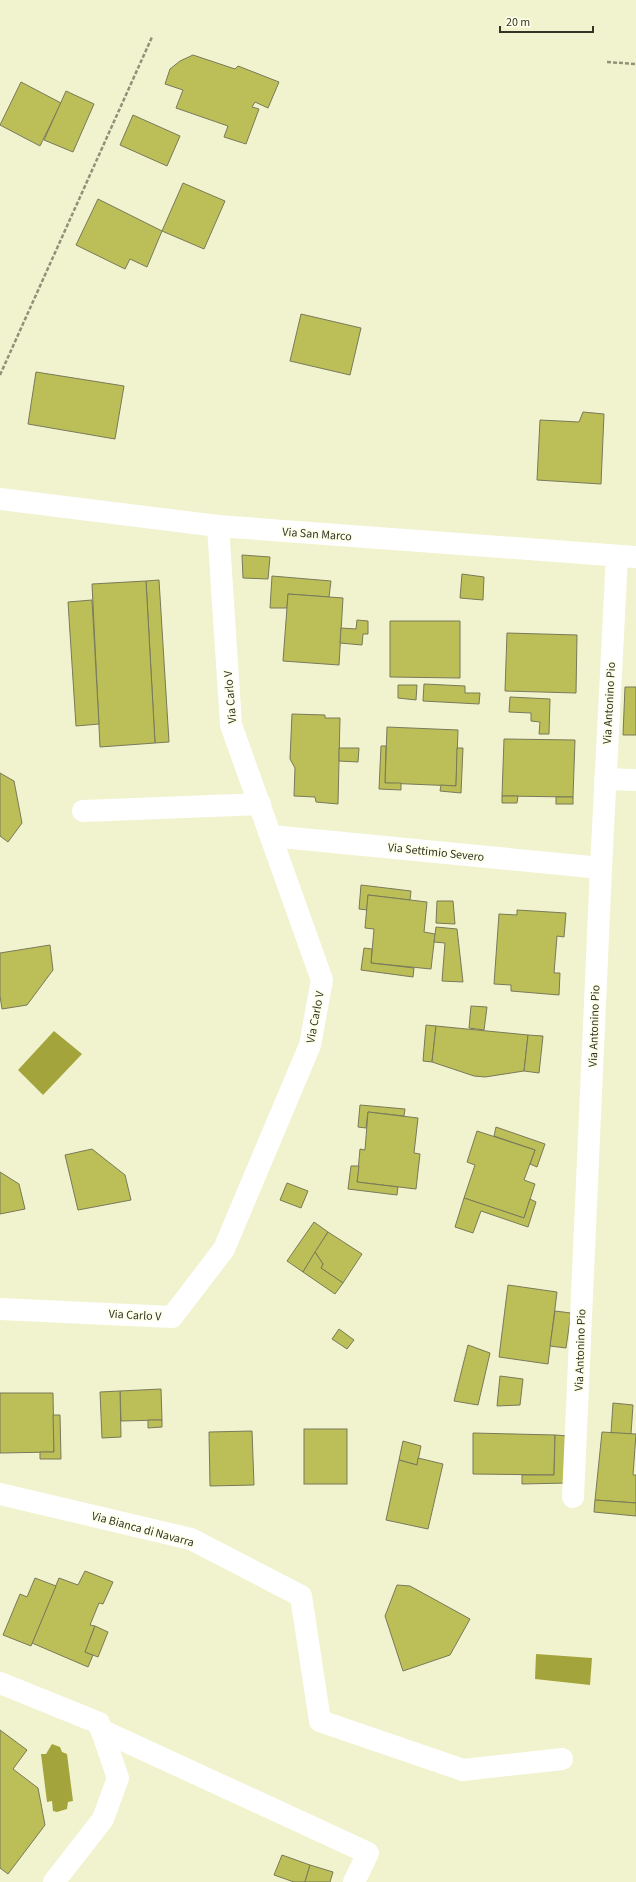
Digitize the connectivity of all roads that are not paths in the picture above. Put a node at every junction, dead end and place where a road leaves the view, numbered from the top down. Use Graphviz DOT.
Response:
graph roads {
  1 [pos="0,499"];
  2 [pos="218,526"];
  3 [pos="627,556"];
  4 [pos="605,779"];
  5 [pos="636,780"];
  6 [pos="260,804"];
  7 [pos="83,811"];
  8 [pos="271,836"];
  9 [pos="601,868"];
  10 [pos="0,1309"];
  11 [pos="0,1494"];
  12 [pos="574,1497"];
  13 [pos="0,1683"];
  14 [pos="102,1730"];
  15 [pos="562,1759"];
  16 [pos="54,1882"];
  17 [pos="354,1882"];
  1 -- 2 [label="street, Via San Marco"];
  2 -- 3 [label="street, Via San Marco"];
  2 -- 6 [label="street, Via Carlo V"];
  3 -- 4 [label="street, Via Antonino Pio"];
  4 -- 5 [label="street"];
  4 -- 9 [label="street, Via Antonino Pio"];
  6 -- 7 [label="street"];
  6 -- 8 [label="street, Via Carlo V"];
  8 -- 9 [label="street, Via Settimio Severo"];
  8 -- 10 [label="street, Via Carlo V"];
  9 -- 12 [label="street, Via Antonino Pio"];
  11 -- 15 [label="street, Via Bianca di Navarra"];
  13 -- 14 [label="street"];
  14 -- 16 [label="street"];
  14 -- 17 [label="street"];
}
